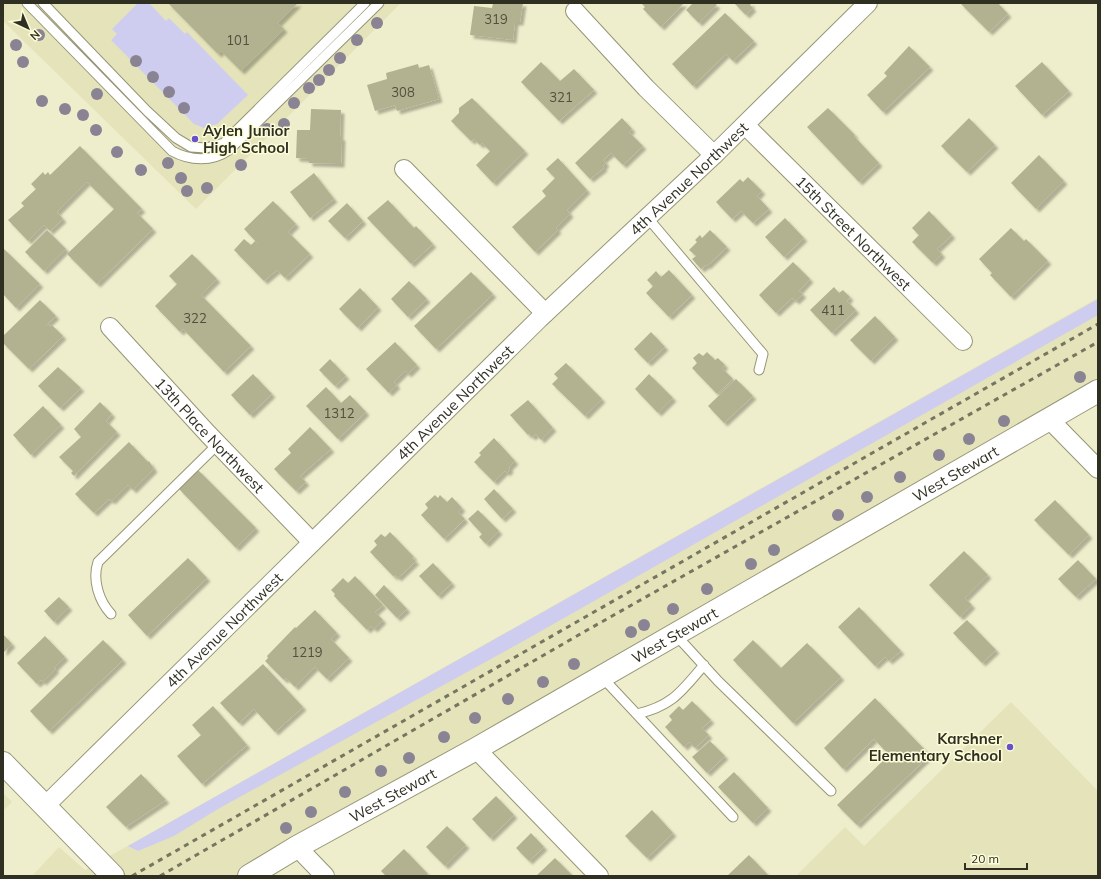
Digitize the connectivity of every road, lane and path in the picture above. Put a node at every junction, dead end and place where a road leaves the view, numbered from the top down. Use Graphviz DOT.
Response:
graph roads {
  1 [pos="26,3"];
  2 [pos="43,3"];
  3 [pos="365,3"];
  4 [pos="379,3"];
  5 [pos="868,3"];
  6 [pos="576,11"];
  7 [pos="745,125"];
  8 [pos="714,155"];
  9 [pos="404,170"];
  10 [pos="647,217"];
  11 [pos="545,313"];
  12 [pos="110,327"];
  13 [pos="963,341"];
  14 [pos="759,370"];
  15 [pos="1098,391"];
  16 [pos="1049,419"];
  17 [pos="218,444"];
  18 [pos="1098,469"];
  19 [pos="312,542"];
  20 [pos="111,614"];
  21 [pos="675,634"];
  22 [pos="704,665"];
  23 [pos="601,676"];
  24 [pos="637,714"];
  25 [pos="476,748"];
  26 [pos="3,763"];
  27 [pos="831,791"];
  28 [pos="45,806"];
  29 [pos="734,817"];
  30 [pos="297,847"];
  31 [pos="113,876"];
  32 [pos="249,876"];
  33 [pos="325,876"];
  34 [pos="599,876"];
  1 -- 4 [label="lane"];
  2 -- 3 [label="lane"];
  5 -- 7 [label="street, 4th Avenue Northwest"];
  6 -- 8 [label="street"];
  7 -- 8 [label="street, 4th Avenue Northwest"];
  7 -- 13 [label="street, 15th Street Northwest"];
  8 -- 10 [label="street, 4th Avenue Northwest"];
  9 -- 11 [label="street"];
  10 -- 11 [label="street, 4th Avenue Northwest"];
  10 -- 14 [label="lane"];
  11 -- 19 [label="street, 4th Avenue Northwest"];
  12 -- 17 [label="street, 13th Place Northwest"];
  15 -- 16 [label="street, West Stewart"];
  16 -- 18 [label="street"];
  16 -- 21 [label="street, West Stewart"];
  17 -- 19 [label="street, 13th Place Northwest"];
  17 -- 20 [label="lane"];
  19 -- 28 [label="street, 4th Avenue Northwest"];
  21 -- 22 [label="lane"];
  21 -- 23 [label="street, West Stewart"];
  22 -- 24 [label="lane"];
  22 -- 27 [label="lane"];
  23 -- 24 [label="lane"];
  23 -- 25 [label="street, West Stewart"];
  24 -- 29 [label="lane"];
  25 -- 30 [label="street, West Stewart"];
  25 -- 34 [label="street"];
  26 -- 28 [label="street"];
  28 -- 31 [label="street"];
  30 -- 32 [label="street, West Stewart"];
  30 -- 33 [label="street"];
}
